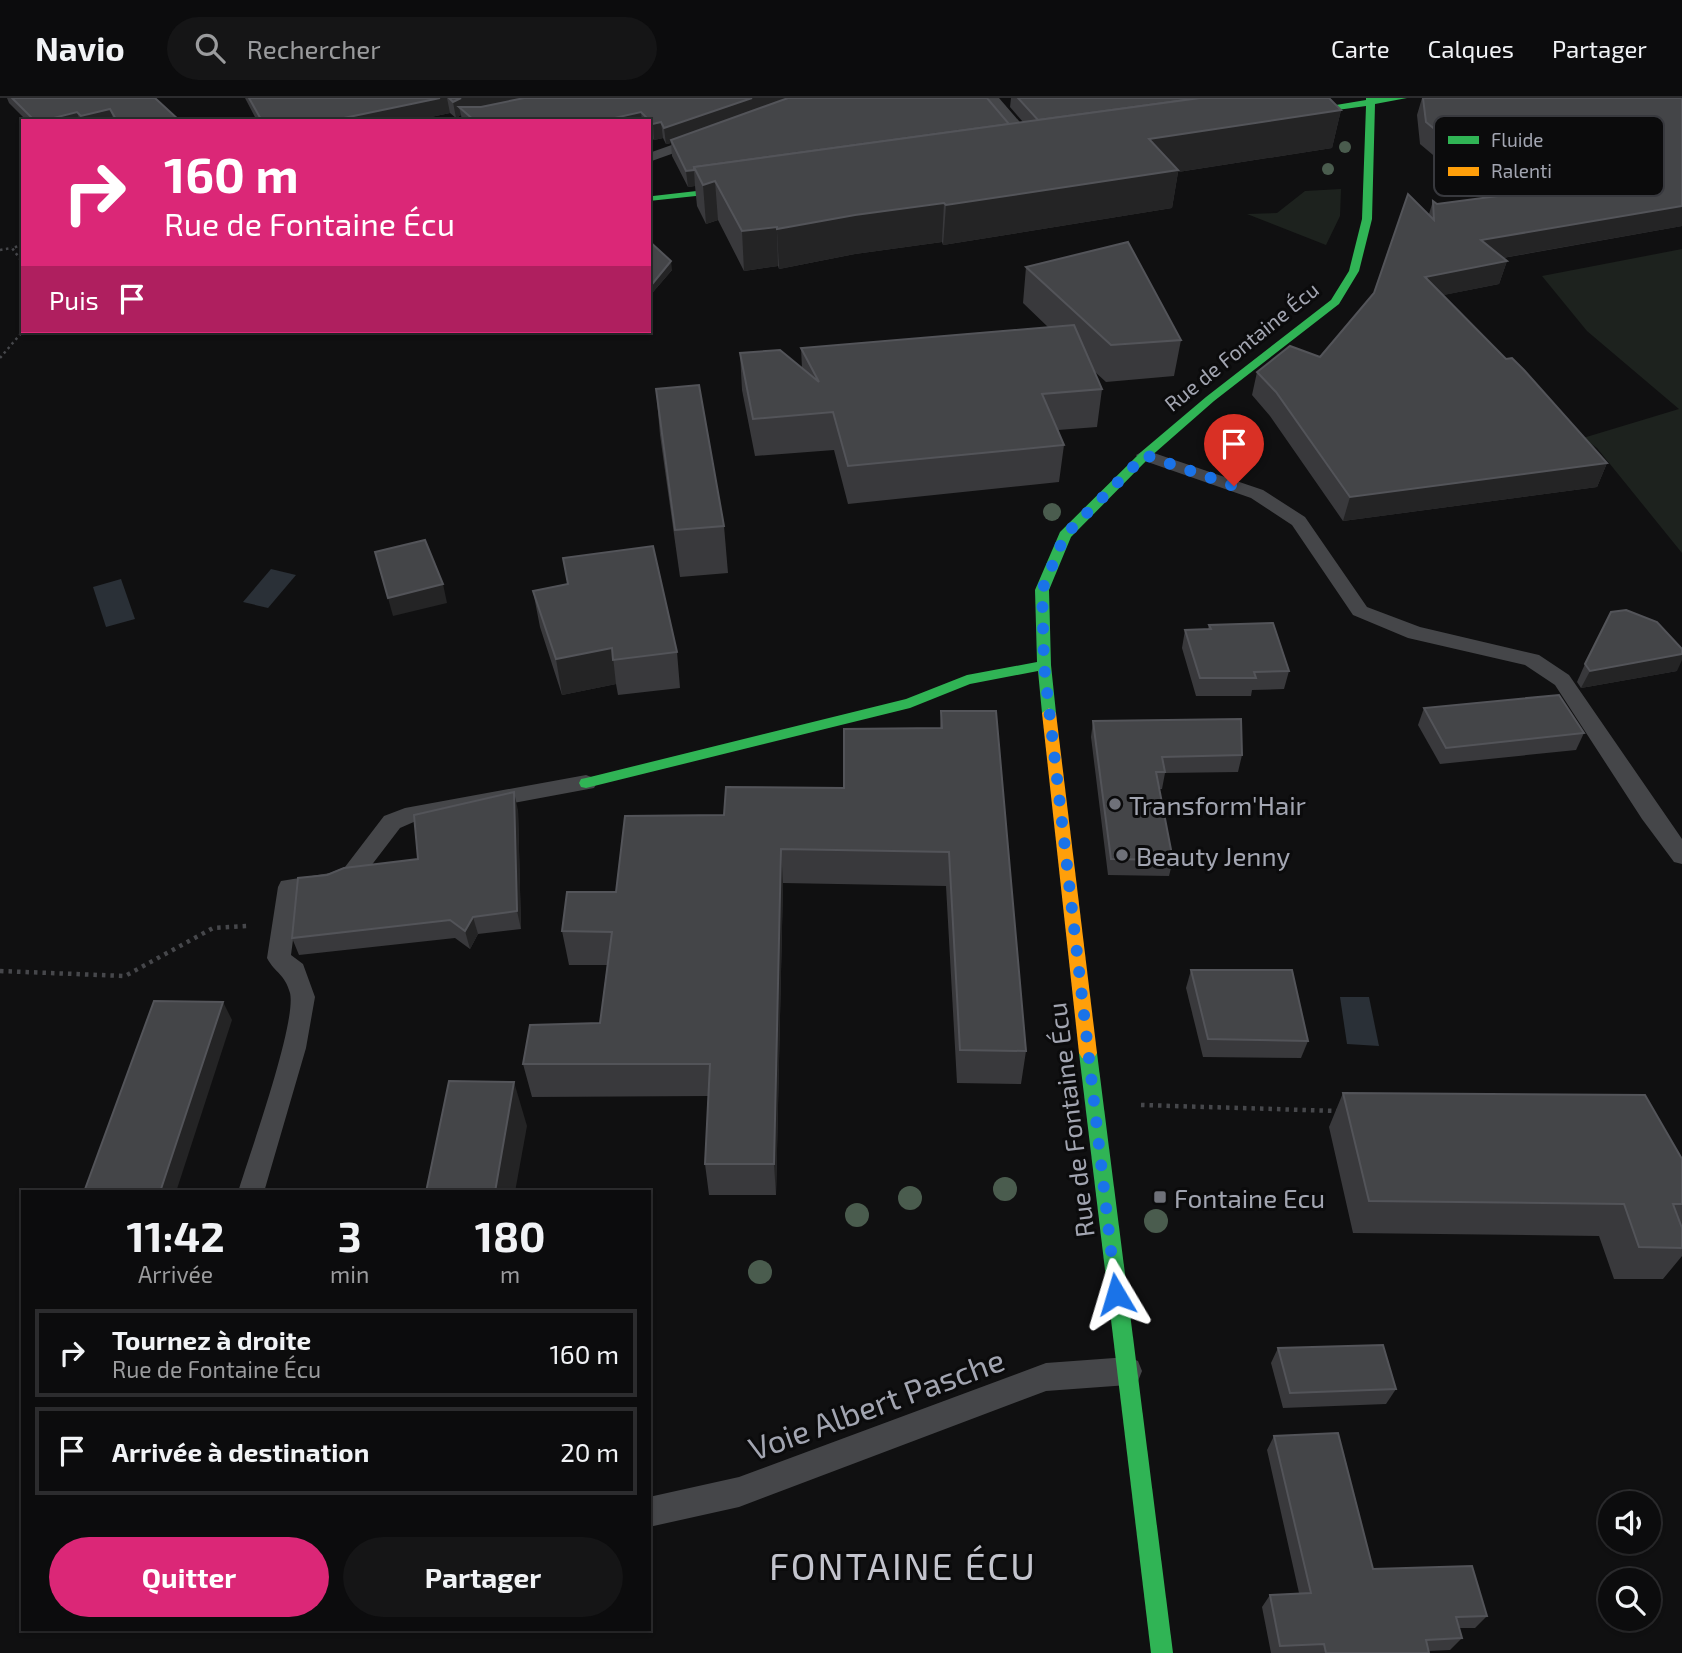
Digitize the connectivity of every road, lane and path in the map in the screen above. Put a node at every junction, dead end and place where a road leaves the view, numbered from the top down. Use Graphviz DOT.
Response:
graph roads {
  1 [pos="988,98"];
  2 [pos="1402,98"];
  3 [pos="1372,100"];
  4 [pos="1274,115"];
  5 [pos="720,132"];
  6 [pos="1027,148"];
  7 [pos="651,157"];
  8 [pos="770,185"];
  9 [pos="653,199"];
  10 [pos="21,246"];
  11 [pos="12,248"];
  12 [pos="0,250"];
  13 [pos="21,259"];
  14 [pos="21,333"];
  15 [pos="0,358"];
  16 [pos="1145,455"];
  17 [pos="1044,665"];
  18 [pos="586,783"];
  19 [pos="1682,856"];
  20 [pos="284,924"];
  21 [pos="0,971"];
  22 [pos="1095,1104"];
  23 [pos="1342,1111"];
  24 [pos="252,1190"];
  25 [pos="1128,1371"];
  26 [pos="651,1512"];
  27 [pos="1162,1653"];
  1 -- 6 [label="street"];
  2 -- 3 [label="street"];
  3 -- 4 [label="street"];
  3 -- 16 [label="street, Rue de Fontaine Écu"];
  5 -- 7 [label="lane"];
  8 -- 9 [label="street"];
  10 -- 11 [label="path"];
  11 -- 12 [label="path"];
  11 -- 13 [label="path"];
  14 -- 15 [label="path"];
  16 -- 17 [label="street, Rue de Fontaine Écu"];
  16 -- 19 [label="lane"];
  17 -- 18 [label="street"];
  17 -- 22 [label="street, Rue de Fontaine Écu"];
  18 -- 20 [label="lane"];
  20 -- 21 [label="path"];
  20 -- 24 [label="lane"];
  22 -- 23 [label="path"];
  22 -- 25 [label="street, Rue de Fontaine Écu"];
  25 -- 26 [label="lane, Voie Albert Pasche"];
  25 -- 27 [label="street, Rue de Fontaine Écu"];
}
